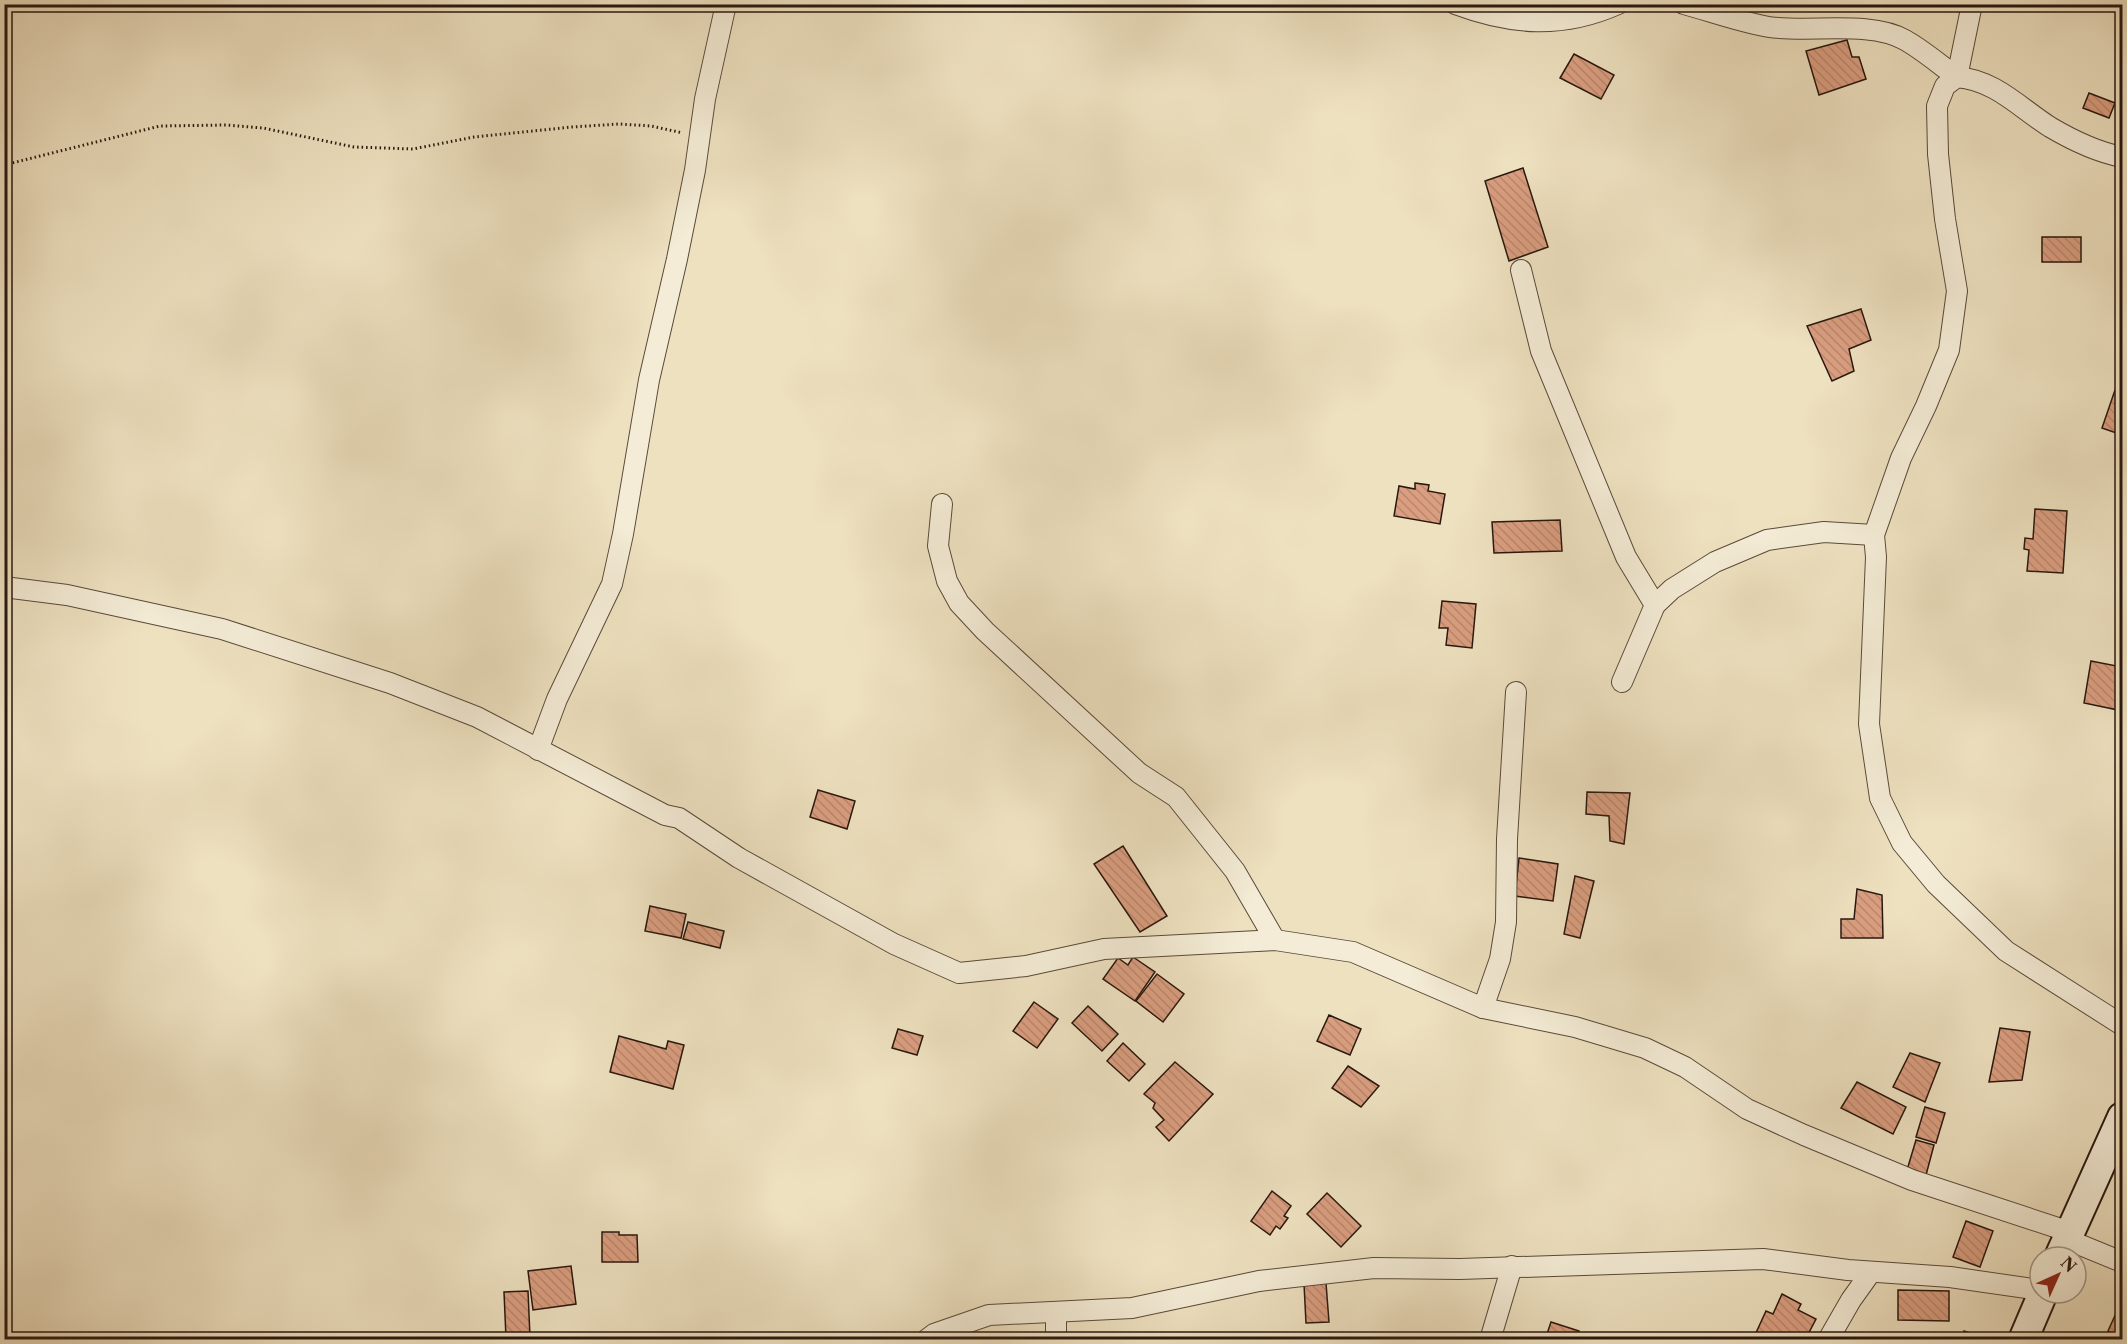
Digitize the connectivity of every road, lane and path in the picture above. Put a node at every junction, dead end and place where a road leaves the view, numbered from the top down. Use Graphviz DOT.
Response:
graph roads {
  1 [pos="726,4"];
  2 [pos="1455,4"];
  3 [pos="1618,4"];
  4 [pos="1684,4"];
  5 [pos="1972,4"];
  6 [pos="1957,77"];
  7 [pos="700,136"];
  8 [pos="2122,157"];
  9 [pos="4,165"];
  10 [pos="1521,270"];
  11 [pos="942,504"];
  12 [pos="1874,535"];
  13 [pos="4,587"];
  14 [pos="1655,605"];
  15 [pos="1622,682"];
  16 [pos="1516,692"];
  17 [pos="538,750"];
  18 [pos="1275,940"];
  19 [pos="1483,1008"];
  20 [pos="2122,1025"];
  21 [pos="2122,1117"];
  22 [pos="2065,1243"];
  23 [pos="2122,1262"];
  24 [pos="1512,1266"];
  25 [pos="1871,1272"];
  26 [pos="2028,1290"];
  27 [pos="2037,1305"];
  28 [pos="1056,1312"];
  29 [pos="926,1340"];
  30 [pos="1056,1340"];
  31 [pos="1490,1340"];
  32 [pos="1828,1340"];
  33 [pos="2023,1340"];
  1 -- 7 [label="street"];
  2 -- 3 [label="street"];
  4 -- 6 [label="street"];
  5 -- 6 [label="street"];
  6 -- 8 [label="street"];
  6 -- 12 [label="street"];
  7 -- 9 [label="path"];
  7 -- 17 [label="street"];
  10 -- 14 [label="street"];
  11 -- 18 [label="street"];
  12 -- 14 [label="street"];
  12 -- 20 [label="street"];
  13 -- 17 [label="street"];
  14 -- 15 [label="street"];
  16 -- 19 [label="street"];
  17 -- 18 [label="street"];
  18 -- 19 [label="street"];
  19 -- 22 [label="street"];
  21 -- 22 [label="main road"];
  22 -- 23 [label="street"];
  24 -- 25 [label="street"];
  24 -- 28 [label="street"];
  24 -- 31 [label="street"];
  25 -- 26 [label="street"];
  25 -- 32 [label="street"];
  27 -- 33 [label="main road"];
  28 -- 29 [label="street"];
  28 -- 30 [label="street"];
}
